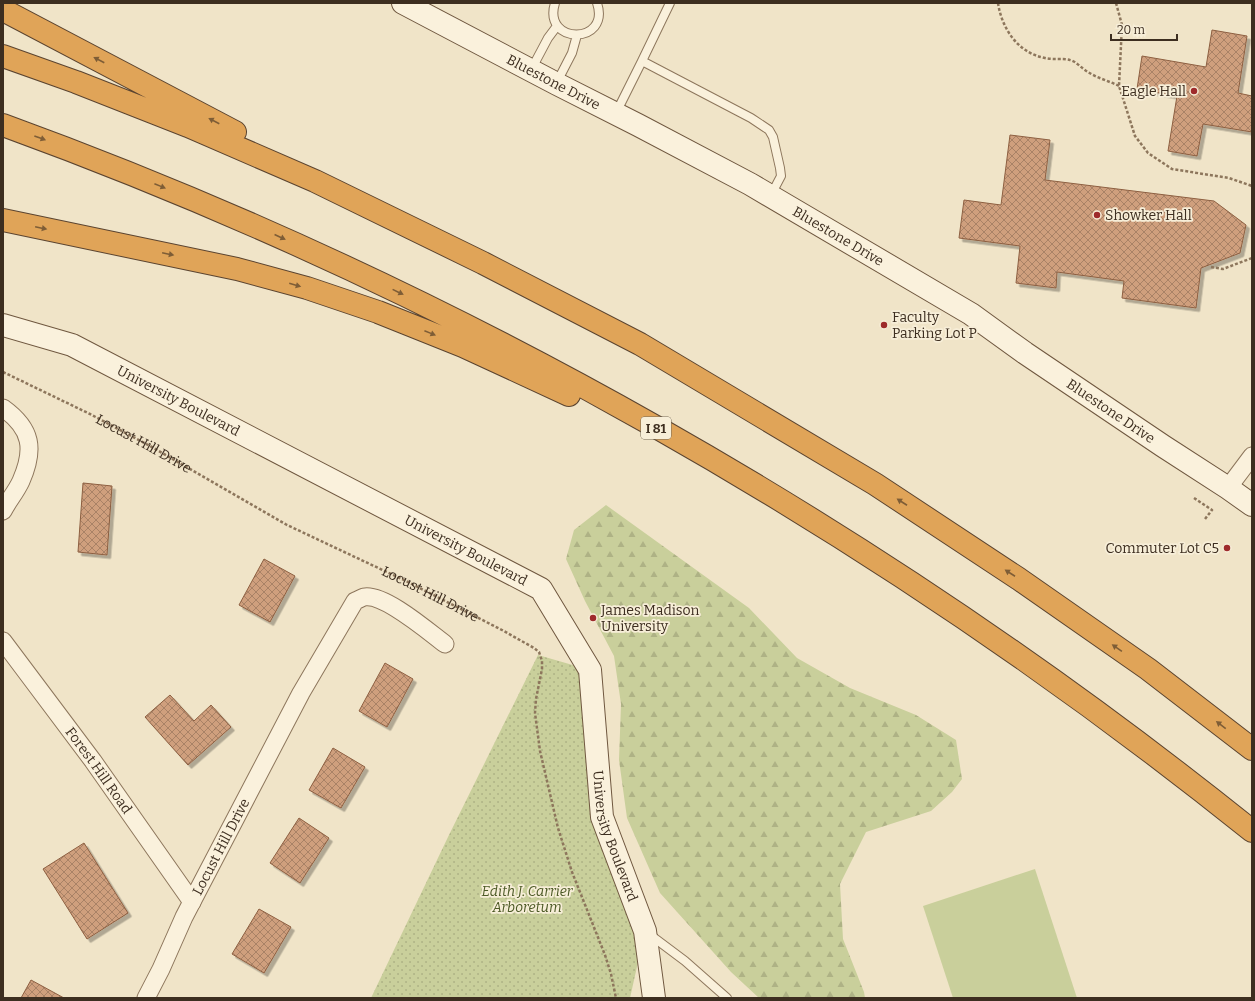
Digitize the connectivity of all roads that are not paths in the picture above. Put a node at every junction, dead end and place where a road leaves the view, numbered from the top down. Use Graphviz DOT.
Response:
graph roads {
  1 [pos="403,3"];
  2 [pos="555,3"];
  3 [pos="598,3"];
  4 [pos="670,3"];
  5 [pos="3,10"];
  6 [pos="557,26"];
  7 [pos="577,35"];
  8 [pos="3,56"];
  9 [pos="642,61"];
  10 [pos="531,70"];
  11 [pos="556,84"];
  12 [pos="616,113"];
  13 [pos="3,125"];
  14 [pos="771,196"];
  15 [pos="3,220"];
  16 [pos="484,263"];
  17 [pos="3,325"];
  18 [pos="3,408"];
  19 [pos="1252,456"];
  20 [pos="734,472"];
  21 [pos="1228,488"];
  22 [pos="1252,505"];
  23 [pos="3,511"];
  24 [pos="3,640"];
  25 [pos="445,644"];
  26 [pos="1252,749"];
  27 [pos="1252,831"];
  28 [pos="192,902"];
  29 [pos="645,931"];
  30 [pos="146,998"];
  31 [pos="654,998"];
  32 [pos="727,998"];
  1 -- 10 [label="street, Bluestone Drive"];
  2 -- 6 [label="lane"];
  3 -- 7 [label="lane"];
  4 -- 9 [label="lane"];
  16 -- 5 [label="highway, one-way"];
  6 -- 7 [label="lane"];
  6 -- 10 [label="lane"];
  7 -- 11 [label="lane"];
  8 -- 16 [label="highway"];
  9 -- 12 [label="lane"];
  9 -- 14 [label="lane"];
  10 -- 11 [label="street, Bluestone Drive"];
  11 -- 12 [label="street, Bluestone Drive"];
  12 -- 14 [label="street, Bluestone Drive"];
  13 -- 20 [label="highway, I 81, one-way"];
  14 -- 21 [label="street, Bluestone Drive"];
  15 -- 20 [label="highway, one-way"];
  26 -- 16 [label="highway, one-way"];
  17 -- 29 [label="street, University Boulevard"];
  18 -- 23 [label="street"];
  19 -- 21 [label="street"];
  20 -- 27 [label="highway, I 81"];
  21 -- 22 [label="street, Bluestone Drive"];
  24 -- 28 [label="street, Forest Hill Road"];
  25 -- 28 [label="street, Locust Hill Drive"];
  28 -- 30 [label="street, Locust Hill Drive"];
  29 -- 31 [label="street, University Boulevard"];
  29 -- 32 [label="lane"];
}
